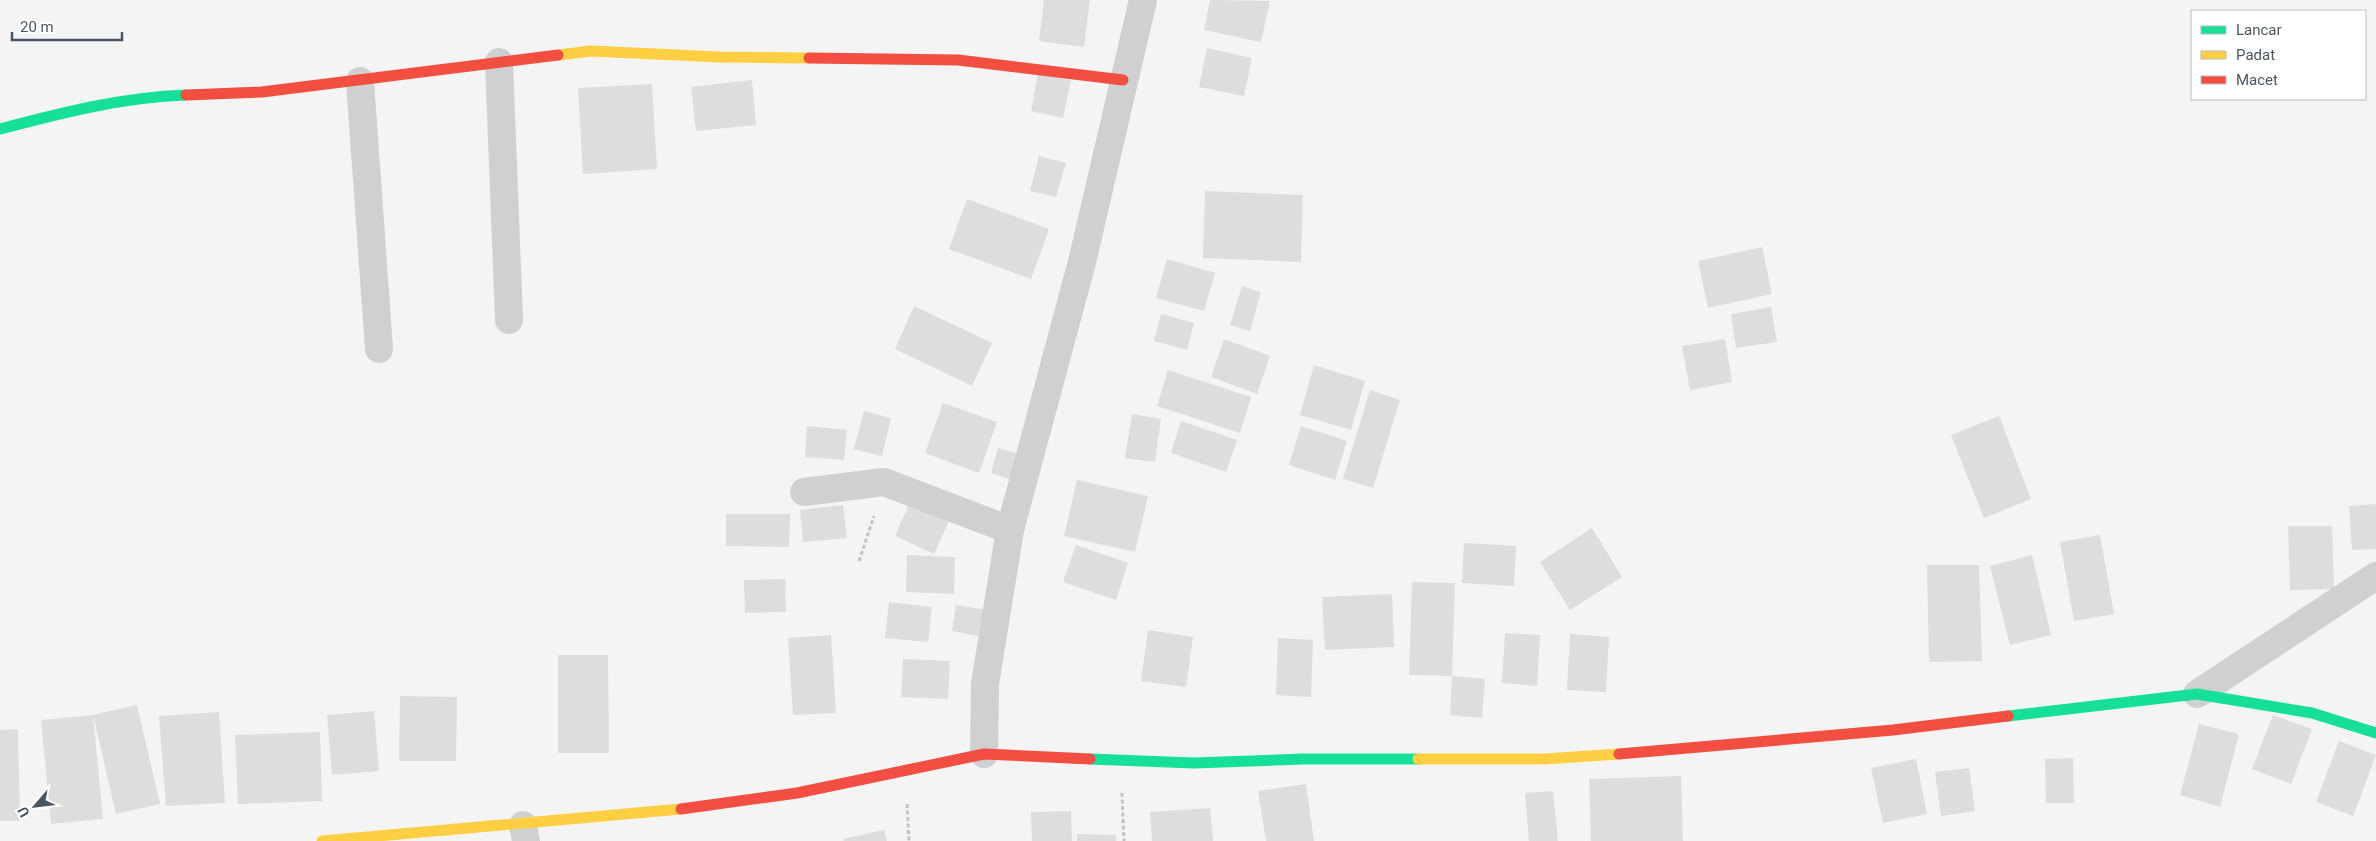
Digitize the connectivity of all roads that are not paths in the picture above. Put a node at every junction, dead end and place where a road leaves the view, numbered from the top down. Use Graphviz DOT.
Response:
graph roads {
  1 [pos="1143,0"];
  2 [pos="499,62"];
  3 [pos="1123,80"];
  4 [pos="360,81"];
  5 [pos="0,130"];
  6 [pos="509,320"];
  7 [pos="379,349"];
  8 [pos="804,492"];
  9 [pos="1010,530"];
  10 [pos="2376,576"];
  11 [pos="2197,694"];
  12 [pos="2376,733"];
  13 [pos="984,754"];
  14 [pos="524,833"];
  15 [pos="322,841"];
  1 -- 3 [label="street"];
  2 -- 3 [label="street"];
  2 -- 4 [label="street"];
  2 -- 6 [label="street"];
  3 -- 9 [label="street"];
  4 -- 5 [label="street"];
  4 -- 7 [label="street"];
  8 -- 9 [label="street"];
  9 -- 13 [label="street"];
  10 -- 11 [label="street"];
  11 -- 12 [label="street"];
  11 -- 13 [label="street"];
  13 -- 14 [label="street"];
  14 -- 15 [label="street"];
}
